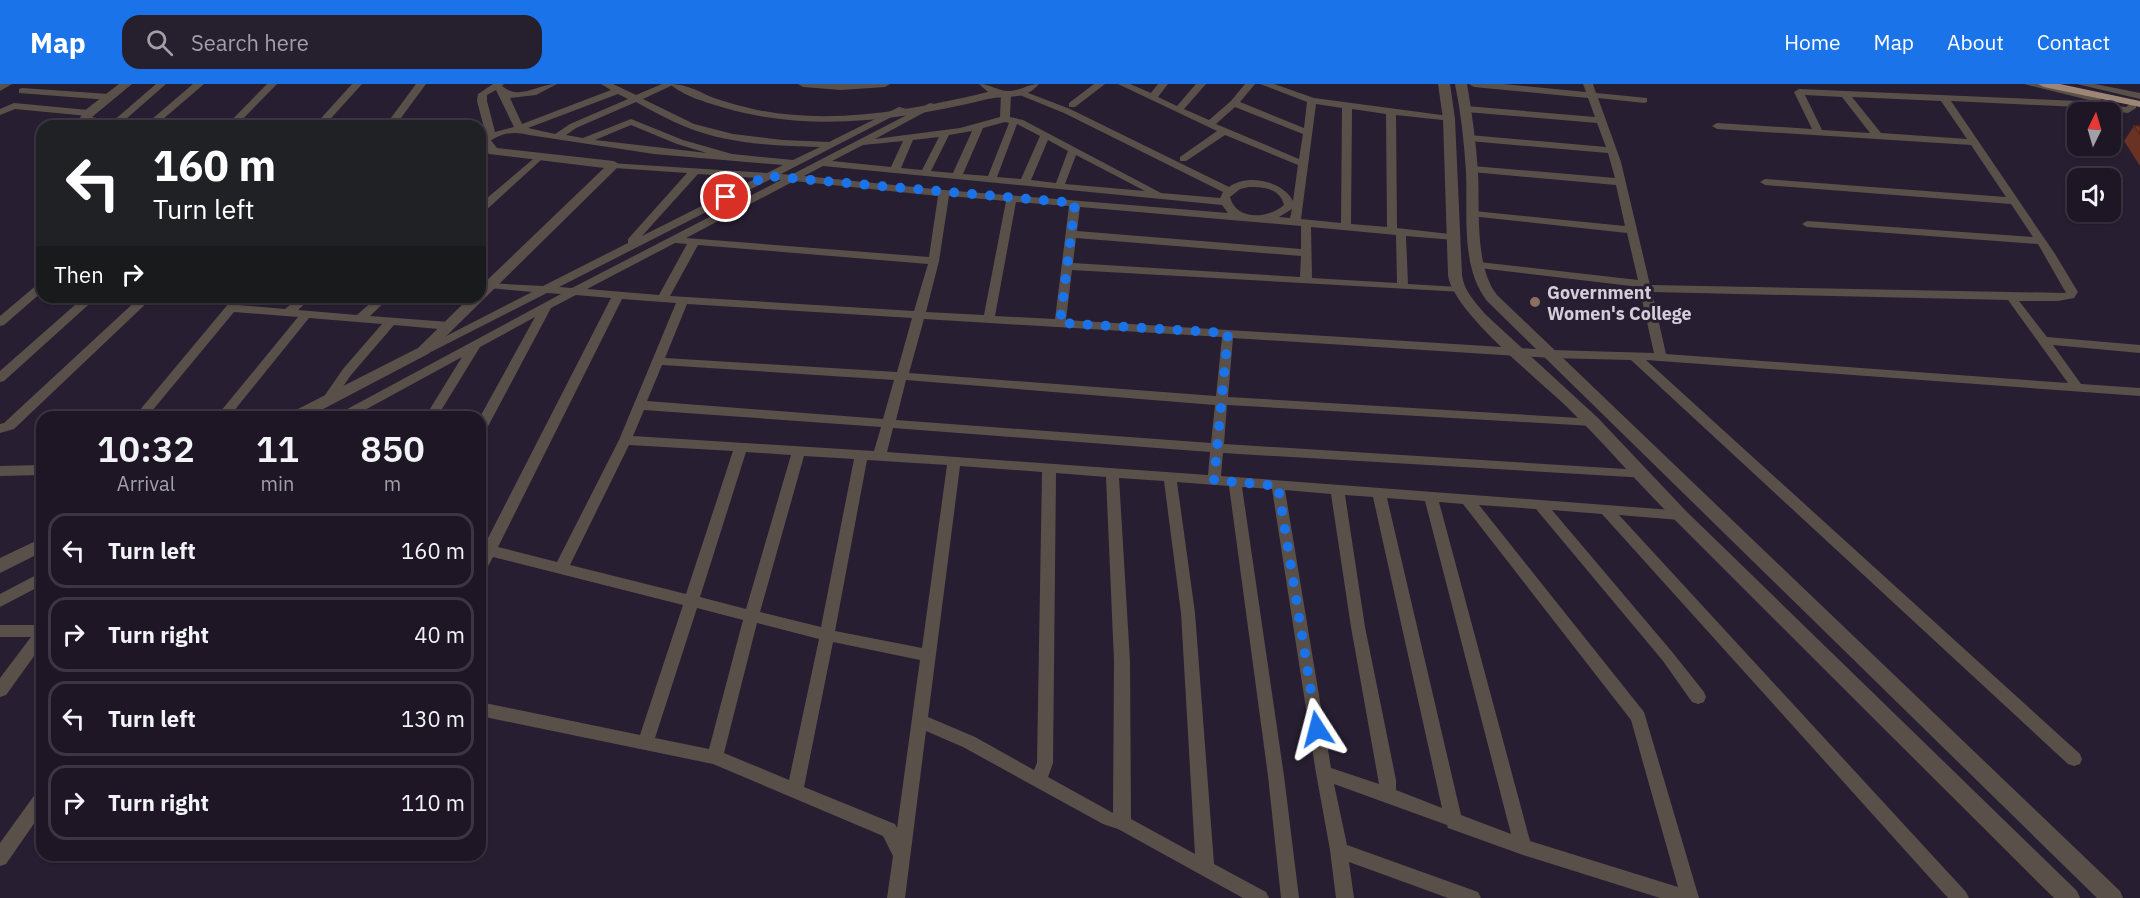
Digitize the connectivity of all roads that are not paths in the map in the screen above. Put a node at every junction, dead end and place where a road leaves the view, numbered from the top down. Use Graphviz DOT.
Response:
graph roads {
  1 [pos="7,84"];
  2 [pos="126,84"];
  3 [pos="161,84"];
  4 [pos="199,84"];
  5 [pos="272,84"];
  6 [pos="357,84"];
  7 [pos="421,84"];
  8 [pos="552,84"];
  9 [pos="606,84"];
  10 [pos="670,84"];
  11 [pos="676,84"];
  12 [pos="689,84"];
  13 [pos="803,84"];
  14 [pos="885,84"];
  15 [pos="1100,84"];
  16 [pos="1123,84"];
  17 [pos="1163,84"];
  18 [pos="1201,84"];
  19 [pos="1250,84"];
  20 [pos="1265,84"];
  21 [pos="1443,84"];
  22 [pos="1461,84"];
  23 [pos="1474,84"];
  24 [pos="2029,84"];
  25 [pos="2044,84"];
  26 [pos="2062,84"];
  27 [pos="2082,84"];
  28 [pos="0,88"];
  29 [pos="500,88"];
  30 [pos="1028,88"];
  31 [pos="1589,89"];
  32 [pos="995,90"];
  33 [pos="22,91"];
  34 [pos="617,91"];
  35 [pos="1845,94"];
  36 [pos="109,97"];
  37 [pos="1943,97"];
  38 [pos="1152,98"];
  39 [pos="638,100"];
  40 [pos="1644,100"];
  41 [pos="1312,101"];
  42 [pos="1234,103"];
  43 [pos="2139,103"];
  44 [pos="935,104"];
  45 [pos="1072,105"];
  46 [pos="1347,106"];
  47 [pos="902,109"];
  48 [pos="1466,109"];
  49 [pos="924,110"];
  50 [pos="1178,110"];
  51 [pos="659,111"];
  52 [pos="0,112"];
  53 [pos="1391,112"];
  54 [pos="88,113"];
  55 [pos="888,116"];
  56 [pos="1449,119"];
  57 [pos="88,120"];
  58 [pos="120,120"];
  59 [pos="156,120"];
  60 [pos="237,120"];
  61 [pos="324,120"];
  62 [pos="394,120"];
  63 [pos="483,120"];
  64 [pos="1010,120"];
  65 [pos="1601,120"];
  66 [pos="631,122"];
  67 [pos="1209,124"];
  68 [pos="979,126"];
  69 [pos="1718,126"];
  70 [pos="519,128"];
  71 [pos="1224,131"];
  72 [pos="1818,132"];
  73 [pos="1308,133"];
  74 [pos="945,134"];
  75 [pos="1045,135"];
  76 [pos="1878,136"];
  77 [pos="558,137"];
  78 [pos="1469,138"];
  79 [pos="909,139"];
  80 [pos="583,142"];
  81 [pos="1975,142"];
  82 [pos="486,143"];
  83 [pos="858,143"];
  84 [pos="486,144"];
  85 [pos="828,144"];
  86 [pos="1073,150"];
  87 [pos="1610,150"];
  88 [pos="730,157"];
  89 [pos="538,158"];
  90 [pos="1183,159"];
  91 [pos="794,162"];
  92 [pos="822,163"];
  93 [pos="1304,164"];
  94 [pos="614,165"];
  95 [pos="1472,169"];
  96 [pos="895,170"];
  97 [pos="694,171"];
  98 [pos="925,173"];
  99 [pos="766,176"];
  100 [pos="957,176"];
  101 [pos="794,178"];
  102 [pos="1102,178"];
  103 [pos="991,180"];
  104 [pos="1621,182"];
  105 [pos="1765,182"];
  106 [pos="1024,183"];
  107 [pos="1059,187"];
  108 [pos="1233,189"];
  109 [pos="944,193"];
  110 [pos="1164,197"];
  111 [pos="1012,198"];
  112 [pos="2014,201"];
  113 [pos="1225,202"];
  114 [pos="1075,203"];
  115 [pos="486,205"];
  116 [pos="1474,214"];
  117 [pos="1250,218"];
  118 [pos="1263,219"];
  119 [pos="1301,223"];
  120 [pos="1807,224"];
  121 [pos="1346,228"];
  122 [pos="1632,230"];
  123 [pos="1397,233"];
  124 [pos="1071,234"];
  125 [pos="1454,237"];
  126 [pos="673,240"];
  127 [pos="2040,241"];
  128 [pos="694,242"];
  129 [pos="626,248"];
  130 [pos="1306,253"];
  131 [pos="934,261"];
  132 [pos="1479,265"];
  133 [pos="1067,266"];
  134 [pos="1306,281"];
  135 [pos="490,285"];
  136 [pos="1645,286"];
  137 [pos="1403,287"];
  138 [pos="486,289"];
  139 [pos="543,290"];
  140 [pos="1459,290"];
  141 [pos="36,291"];
  142 [pos="573,292"];
  143 [pos="618,295"];
  144 [pos="2011,297"];
  145 [pos="663,298"];
  146 [pos="683,300"];
  147 [pos="85,303"];
  148 [pos="141,303"];
  149 [pos="236,303"];
  150 [pos="242,303"];
  151 [pos="299,303"];
  152 [pos="377,303"];
  153 [pos="472,303"];
  154 [pos="547,306"];
  155 [pos="288,312"];
  156 [pos="307,313"];
  157 [pos="920,314"];
  158 [pos="360,318"];
  159 [pos="989,318"];
  160 [pos="0,321"];
  161 [pos="391,321"];
  162 [pos="452,323"];
  163 [pos="478,323"];
  164 [pos="1060,323"];
  165 [pos="1228,333"];
  166 [pos="2044,341"];
  167 [pos="475,345"];
  168 [pos="2140,349"];
  169 [pos="423,351"];
  170 [pos="1519,352"];
  171 [pos="1551,354"];
  172 [pos="1635,357"];
  173 [pos="1661,357"];
  174 [pos="658,361"];
  175 [pos="901,376"];
  176 [pos="0,378"];
  177 [pos="2078,388"];
  178 [pos="2140,392"];
  179 [pos="327,400"];
  180 [pos="1222,401"];
  181 [pos="639,405"];
  182 [pos="145,411"];
  183 [pos="227,411"];
  184 [pos="306,411"];
  185 [pos="353,411"];
  186 [pos="435,411"];
  187 [pos="486,418"];
  188 [pos="1592,422"];
  189 [pos="889,424"];
  190 [pos="0,429"];
  191 [pos="625,440"];
  192 [pos="741,447"];
  193 [pos="1217,448"];
  194 [pos="799,451"];
  195 [pos="861,455"];
  196 [pos="879,456"];
  197 [pos="954,461"];
  198 [pos="1049,468"];
  199 [pos="36,470"];
  200 [pos="0,471"];
  201 [pos="1112,473"];
  202 [pos="1642,475"];
  203 [pos="1170,477"];
  204 [pos="1214,480"];
  205 [pos="1235,482"];
  206 [pos="1278,486"];
  207 [pos="1337,489"];
  208 [pos="1380,493"];
  209 [pos="1431,496"];
  210 [pos="1467,499"];
  211 [pos="1540,505"];
  212 [pos="1605,509"];
  213 [pos="1680,515"];
  214 [pos="36,547"];
  215 [pos="486,547"];
  216 [pos="486,549"];
  217 [pos="20,555"];
  218 [pos="0,556"];
  219 [pos="0,566"];
  220 [pos="561,568"];
  221 [pos="36,581"];
  222 [pos="0,601"];
  223 [pos="690,601"];
  224 [pos="751,616"];
  225 [pos="0,632"];
  226 [pos="36,632"];
  227 [pos="827,635"];
  228 [pos="1843,637"];
  229 [pos="36,640"];
  230 [pos="1815,648"];
  231 [pos="928,655"];
  232 [pos="0,690"];
  233 [pos="1698,697"];
  234 [pos="486,710"];
  235 [pos="919,720"];
  236 [pos="646,742"];
  237 [pos="715,757"];
  238 [pos="2074,759"];
  239 [pos="1324,773"];
  240 [pos="1039,780"];
  241 [pos="795,791"];
  242 [pos="1387,794"];
  243 [pos="36,807"];
  244 [pos="1454,822"];
  245 [pos="1122,823"];
  246 [pos="1523,847"];
  247 [pos="1339,850"];
  248 [pos="900,852"];
  249 [pos="0,858"];
  250 [pos="1205,867"];
  251 [pos="896,898"];
  252 [pos="1260,898"];
  253 [pos="1290,898"];
  254 [pos="1345,898"];
  255 [pos="1472,898"];
  256 [pos="1689,898"];
  257 [pos="1960,898"];
  258 [pos="2069,898"];
  259 [pos="2112,898"];
  1 -- 28 [label="street"];
  2 -- 36 [label="street"];
  3 -- 58 [label="street"];
  4 -- 59 [label="street"];
  5 -- 60 [label="street"];
  6 -- 61 [label="street"];
  7 -- 62 [label="street"];
  8 -- 29 [label="street"];
  9 -- 34 [label="street"];
  10 -- 39 [label="street"];
  11 -- 55 [label="street"];
  12 -- 47 [label="street"];
  13 -- 14 [label="street"];
  15 -- 45 [label="street"];
  16 -- 38 [label="street"];
  17 -- 38 [label="street"];
  18 -- 50 [label="street"];
  19 -- 42 [label="street"];
  20 -- 41 [label="street"];
  21 -- 56 [label="street"];
  22 -- 48 [label="street"];
  23 -- 31 [label="street"];
  24 -- 43 [label="street"];
  25 -- 43 [label="highway"];
  26 -- 43 [label="highway"];
  27 -- 43 [label="street"];
  29 -- 63 [label="street"];
  29 -- 70 [label="street"];
  30 -- 32 [label="street"];
  30 -- 45 [label="street"];
  30 -- 108 [label="street"];
  31 -- 40 [label="street"];
  31 -- 65 [label="street"];
  32 -- 44 [label="street"];
  32 -- 49 [label="street"];
  32 -- 64 [label="street"];
  33 -- 36 [label="street"];
  34 -- 39 [label="street"];
  34 -- 70 [label="street"];
  35 -- 37 [label="street"];
  35 -- 72 [label="street"];
  35 -- 76 [label="street"];
  36 -- 54 [label="street"];
  37 -- 43 [label="street"];
  37 -- 81 [label="street"];
  38 -- 50 [label="street"];
  39 -- 51 [label="street"];
  39 -- 77 [label="street"];
  41 -- 46 [label="street"];
  41 -- 73 [label="street"];
  42 -- 67 [label="street"];
  42 -- 73 [label="street"];
  44 -- 47 [label="street"];
  44 -- 49 [label="street"];
  45 -- 90 [label="street"];
  46 -- 53 [label="street"];
  46 -- 121 [label="street"];
  47 -- 55 [label="street"];
  48 -- 65 [label="street"];
  48 -- 78 [label="street"];
  49 -- 55 [label="street"];
  49 -- 83 [label="street"];
  50 -- 67 [label="street"];
  51 -- 66 [label="street"];
  51 -- 85 [label="street"];
  52 -- 54 [label="street"];
  53 -- 56 [label="street"];
  53 -- 123 [label="street"];
  54 -- 57 [label="street"];
  55 -- 85 [label="street"];
  56 -- 125 [label="street"];
  64 -- 68 [label="street"];
  64 -- 75 [label="street"];
  64 -- 103 [label="street"];
  65 -- 87 [label="street"];
  66 -- 80 [label="street"];
  66 -- 88 [label="street"];
  67 -- 71 [label="street"];
  68 -- 74 [label="street"];
  68 -- 100 [label="street"];
  69 -- 72 [label="street"];
  70 -- 77 [label="street"];
  70 -- 82 [label="street"];
  71 -- 90 [label="street"];
  71 -- 93 [label="street"];
  72 -- 76 [label="street"];
  73 -- 93 [label="street"];
  74 -- 79 [label="street"];
  74 -- 98 [label="street"];
  75 -- 86 [label="street"];
  75 -- 106 [label="street"];
  76 -- 81 [label="street"];
  77 -- 80 [label="street"];
  78 -- 87 [label="street"];
  78 -- 95 [label="street"];
  79 -- 83 [label="street"];
  79 -- 96 [label="street"];
  80 -- 88 [label="street"];
  81 -- 112 [label="street"];
  83 -- 85 [label="street"];
  83 -- 92 [label="street"];
  84 -- 89 [label="street"];
  85 -- 91 [label="street"];
  86 -- 102 [label="street"];
  86 -- 107 [label="street"];
  87 -- 104 [label="street"];
  88 -- 91 [label="street"];
  89 -- 94 [label="street"];
  89 -- 115 [label="street"];
  90 -- 108 [label="street"];
  91 -- 92 [label="street"];
  91 -- 99 [label="street"];
  92 -- 96 [label="street"];
  92 -- 101 [label="street"];
  93 -- 119 [label="street"];
  94 -- 97 [label="street"];
  94 -- 135 [label="street"];
  95 -- 104 [label="street"];
  95 -- 116 [label="street"];
  96 -- 98 [label="street"];
  97 -- 99 [label="street"];
  97 -- 129 [label="street"];
  98 -- 100 [label="street"];
  99 -- 101 [label="street"];
  99 -- 129 [label="street"];
  100 -- 103 [label="street"];
  101 -- 109 [label="street"];
  101 -- 126 [label="street"];
  102 -- 107 [label="street"];
  102 -- 110 [label="street"];
  102 -- 110 [label="street"];
  103 -- 106 [label="street"];
  104 -- 122 [label="street"];
  105 -- 112 [label="street"];
  106 -- 107 [label="street"];
  108 -- 113 [label="street"];
  108 -- 118 [label="street"];
  109 -- 111 [label="street"];
  109 -- 131 [label="street"];
  110 -- 113 [label="street"];
  111 -- 114 [label="street"];
  111 -- 159 [label="street"];
  112 -- 127 [label="street"];
  113 -- 117 [label="street"];
  114 -- 117 [label="street"];
  114 -- 124 [label="street"];
  116 -- 122 [label="street"];
  116 -- 132 [label="street"];
  117 -- 118 [label="street"];
  118 -- 119 [label="street"];
  119 -- 121 [label="street"];
  119 -- 130 [label="street"];
  120 -- 127 [label="street"];
  121 -- 123 [label="street"];
  122 -- 136 [label="street"];
  123 -- 125 [label="street"];
  123 -- 137 [label="street"];
  124 -- 130 [label="street"];
  124 -- 133 [label="street"];
  125 -- 140 [label="street"];
  126 -- 128 [label="street"];
  126 -- 142 [label="street"];
  127 -- 144 [label="street"];
  128 -- 131 [label="street"];
  128 -- 145 [label="street"];
  129 -- 139 [label="street"];
  130 -- 134 [label="street"];
  131 -- 157 [label="street"];
  132 -- 136 [label="street"];
  132 -- 171 [label="street"];
  133 -- 134 [label="street"];
  133 -- 164 [label="street"];
  134 -- 137 [label="street"];
  135 -- 138 [label="street"];
  135 -- 139 [label="street"];
  136 -- 144 [label="street"];
  136 -- 173 [label="street"];
  137 -- 140 [label="street"];
  139 -- 142 [label="street"];
  139 -- 163 [label="street"];
  140 -- 170 [label="street"];
  141 -- 160 [label="street"];
  142 -- 143 [label="street"];
  142 -- 154 [label="street"];
  143 -- 145 [label="street"];
  143 -- 215 [label="street"];
  144 -- 166 [label="street"];
  145 -- 146 [label="street"];
  146 -- 157 [label="street"];
  146 -- 174 [label="street"];
  147 -- 176 [label="street"];
  148 -- 190 [label="street"];
  149 -- 182 [label="street"];
  150 -- 155 [label="street"];
  151 -- 155 [label="street"];
  152 -- 158 [label="street"];
  153 -- 162 [label="street"];
  154 -- 167 [label="street"];
  154 -- 187 [label="street"];
  155 -- 156 [label="street"];
  156 -- 158 [label="street"];
  156 -- 183 [label="street"];
  157 -- 159 [label="street"];
  157 -- 175 [label="street"];
  158 -- 161 [label="street"];
  159 -- 164 [label="street"];
  161 -- 162 [label="street"];
  161 -- 179 [label="street"];
  162 -- 163 [label="street"];
  162 -- 169 [label="street"];
  163 -- 169 [label="street"];
  164 -- 165 [label="street"];
  165 -- 170 [label="street"];
  165 -- 180 [label="street"];
  166 -- 168 [label="street"];
  166 -- 177 [label="street"];
  167 -- 185 [label="street"];
  167 -- 186 [label="street"];
  169 -- 179 [label="street"];
  170 -- 171 [label="street"];
  170 -- 188 [label="street"];
  171 -- 172 [label="street"];
  171 -- 228 [label="street"];
  172 -- 173 [label="street"];
  172 -- 238 [label="street"];
  173 -- 177 [label="street"];
  174 -- 175 [label="street"];
  174 -- 181 [label="street"];
  175 -- 180 [label="street"];
  175 -- 189 [label="street"];
  177 -- 178 [label="street"];
  179 -- 184 [label="street"];
  180 -- 188 [label="street"];
  180 -- 193 [label="street"];
  181 -- 189 [label="street"];
  181 -- 191 [label="street"];
  188 -- 202 [label="street"];
  189 -- 193 [label="street"];
  189 -- 196 [label="street"];
  191 -- 192 [label="street"];
  191 -- 220 [label="street"];
  192 -- 194 [label="street"];
  192 -- 223 [label="street"];
  193 -- 202 [label="street"];
  193 -- 204 [label="street"];
  194 -- 195 [label="street"];
  194 -- 224 [label="street"];
  195 -- 196 [label="street"];
  195 -- 227 [label="street"];
  196 -- 197 [label="street"];
  197 -- 198 [label="street"];
  197 -- 231 [label="street"];
  198 -- 201 [label="street"];
  198 -- 240 [label="street"];
  199 -- 200 [label="street"];
  201 -- 203 [label="street"];
  201 -- 245 [label="street"];
  202 -- 213 [label="street"];
  203 -- 204 [label="street"];
  203 -- 250 [label="street"];
  204 -- 205 [label="street"];
  205 -- 206 [label="street"];
  205 -- 253 [label="street"];
  206 -- 207 [label="street"];
  206 -- 239 [label="street"];
  207 -- 208 [label="street"];
  207 -- 242 [label="street"];
  208 -- 209 [label="street"];
  208 -- 244 [label="street"];
  209 -- 210 [label="street"];
  209 -- 246 [label="street"];
  210 -- 211 [label="street"];
  210 -- 256 [label="street"];
  211 -- 212 [label="street"];
  211 -- 233 [label="street"];
  212 -- 213 [label="street"];
  212 -- 257 [label="street"];
  213 -- 230 [label="street"];
  214 -- 217 [label="street"];
  216 -- 220 [label="street"];
  217 -- 218 [label="street"];
  217 -- 219 [label="street"];
  220 -- 223 [label="street"];
  221 -- 222 [label="street"];
  223 -- 224 [label="street"];
  223 -- 236 [label="street"];
  224 -- 227 [label="street"];
  224 -- 237 [label="street"];
  225 -- 226 [label="street"];
  227 -- 231 [label="street"];
  227 -- 241 [label="street"];
  228 -- 230 [label="street"];
  228 -- 259 [label="street"];
  229 -- 232 [label="street"];
  230 -- 258 [label="street"];
  231 -- 235 [label="street"];
  234 -- 236 [label="street"];
  235 -- 240 [label="street"];
  235 -- 248 [label="street"];
  236 -- 237 [label="street"];
  237 -- 241 [label="street"];
  239 -- 242 [label="street"];
  239 -- 247 [label="street"];
  240 -- 245 [label="street"];
  241 -- 248 [label="street"];
  242 -- 244 [label="street"];
  243 -- 249 [label="street"];
  244 -- 246 [label="street"];
  245 -- 250 [label="street"];
  246 -- 256 [label="street"];
  247 -- 254 [label="street"];
  247 -- 255 [label="street"];
  248 -- 251 [label="street"];
  250 -- 252 [label="street"];
}
